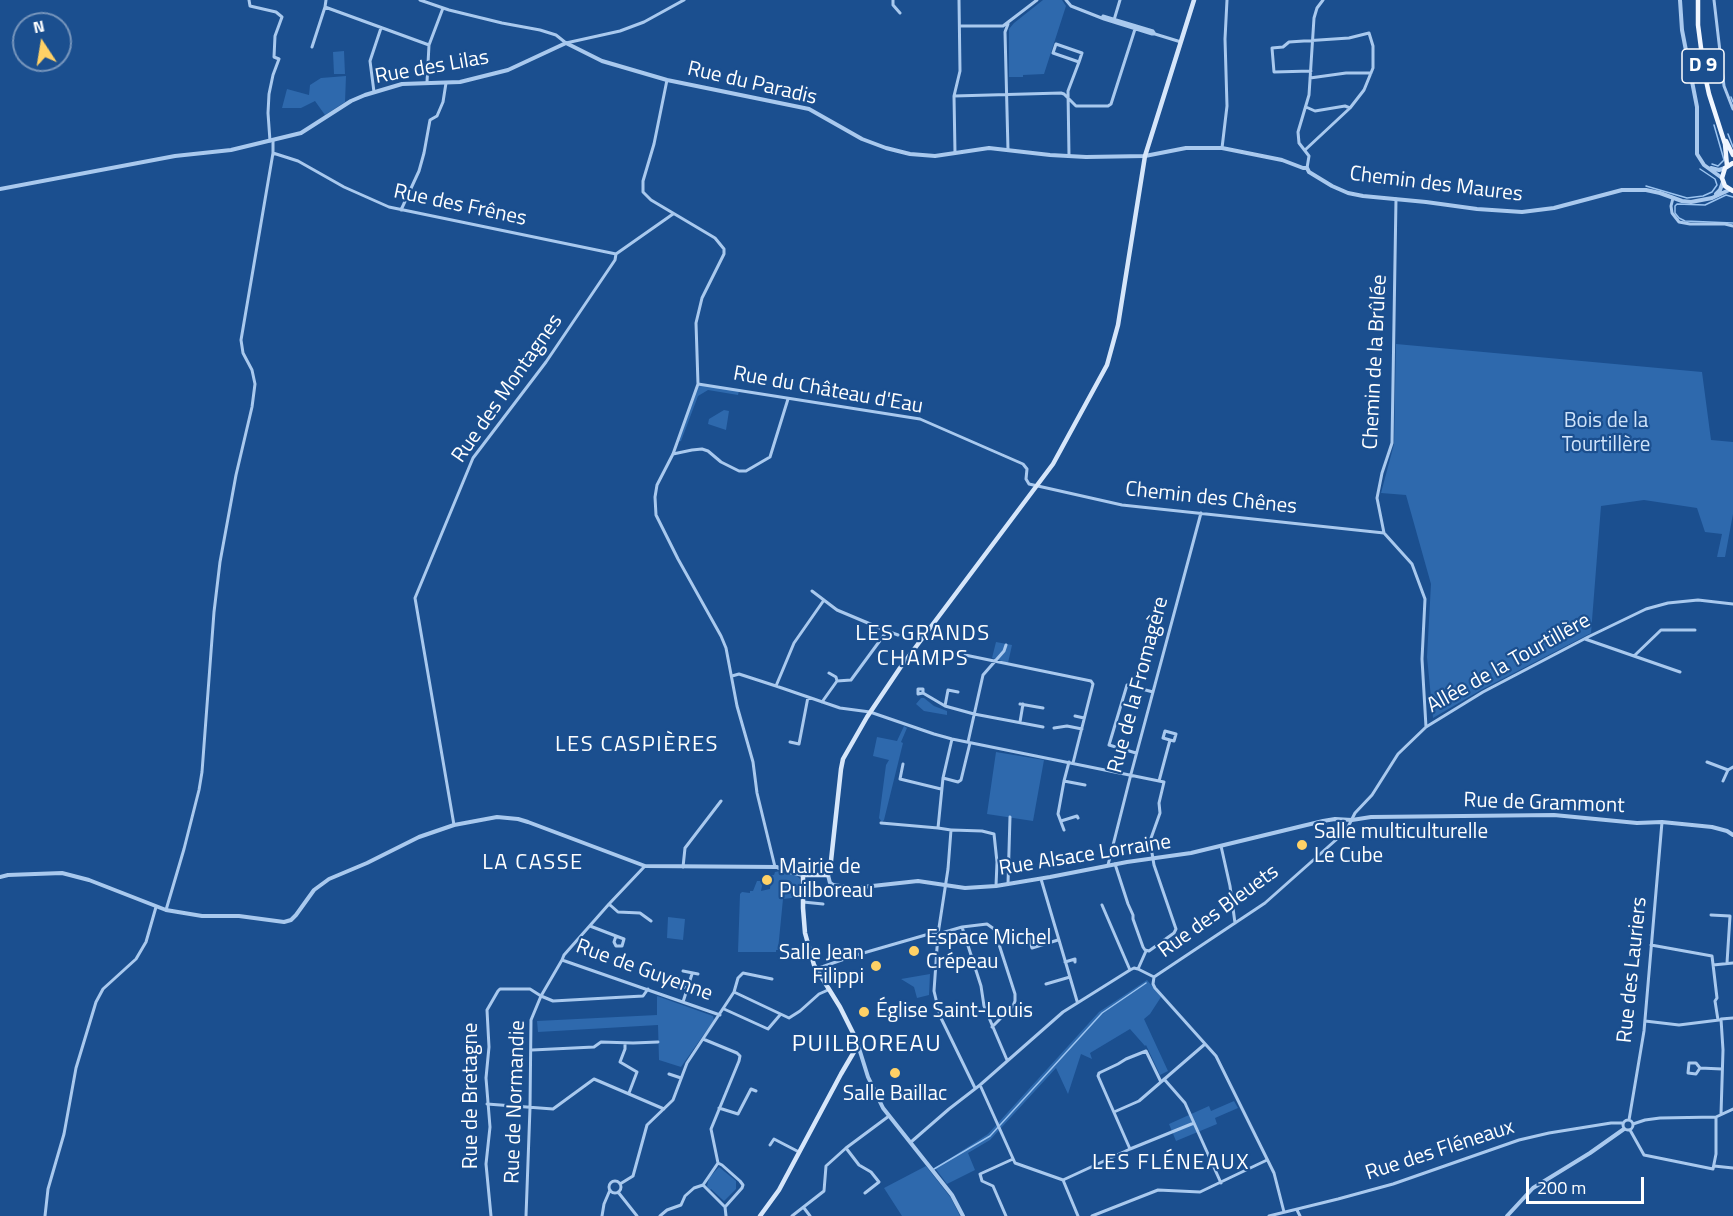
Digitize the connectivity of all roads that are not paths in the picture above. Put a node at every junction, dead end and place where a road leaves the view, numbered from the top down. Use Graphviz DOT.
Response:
graph roads {
  1 [pos="249,0"];
  2 [pos="326,0"];
  3 [pos="420,0"];
  4 [pos="684,0"];
  5 [pos="893,0"];
  6 [pos="959,0"];
  7 [pos="1037,0"];
  8 [pos="1066,0"];
  9 [pos="1120,0"];
  10 [pos="1194,0"];
  11 [pos="1227,0"];
  12 [pos="1323,0"];
  13 [pos="1680,0"];
  14 [pos="1698,0"];
  15 [pos="1714,0"];
  16 [pos="325,7"];
  17 [pos="443,8"];
  18 [pos="900,13"];
  19 [pos="1114,20"];
  20 [pos="1008,24"];
  21 [pos="960,26"];
  22 [pos="1001,27"];
  23 [pos="1136,27"];
  24 [pos="381,28"];
  25 [pos="1005,32"];
  26 [pos="1313,40"];
  27 [pos="1181,42"];
  28 [pos="566,43"];
  29 [pos="429,45"];
  30 [pos="312,47"];
  31 [pos="1079,62"];
  32 [pos="1311,71"];
  33 [pos="1372,73"];
  34 [pos="1310,78"];
  35 [pos="667,80"];
  36 [pos="427,82"];
  37 [pos="446,83"];
  38 [pos="374,92"];
  39 [pos="1007,94"];
  40 [pos="954,96"];
  41 [pos="1068,98"];
  42 [pos="1306,107"];
  43 [pos="1338,107"];
  44 [pos="1350,108"];
  45 [pos="1733,109"];
  46 [pos="1340,118"];
  47 [pos="1721,130"];
  48 [pos="272,141"];
  49 [pos="1222,148"];
  50 [pos="1008,150"];
  51 [pos="1305,150"];
  52 [pos="273,153"];
  53 [pos="955,153"];
  54 [pos="1733,155"];
  55 [pos="1069,156"];
  56 [pos="1145,156"];
  57 [pos="1733,163"];
  58 [pos="1704,165"];
  59 [pos="1726,167"];
  60 [pos="1307,168"];
  61 [pos="1722,180"];
  62 [pos="0,189"];
  63 [pos="1731,191"];
  64 [pos="1673,198"];
  65 [pos="1712,198"];
  66 [pos="1396,199"];
  67 [pos="401,210"];
  68 [pos="673,214"];
  69 [pos="1733,226"];
  70 [pos="616,254"];
  71 [pos="698,384"];
  72 [pos="788,399"];
  73 [pos="673,454"];
  74 [pos="1036,486"];
  75 [pos="1201,513"];
  76 [pos="1384,533"];
  77 [pos="812,591"];
  78 [pos="824,600"];
  79 [pos="1733,604"];
  80 [pos="1695,630"];
  81 [pos="888,631"];
  82 [pos="898,635"];
  83 [pos="1584,639"];
  84 [pos="1006,645"];
  85 [pos="965,655"];
  86 [pos="1634,656"];
  87 [pos="995,662"];
  88 [pos="1680,672"];
  89 [pos="829,673"];
  90 [pos="732,676"];
  91 [pos="837,681"];
  92 [pos="776,686"];
  93 [pos="958,692"];
  94 [pos="1153,692"];
  95 [pos="923,693"];
  96 [pos="808,697"];
  97 [pos="822,702"];
  98 [pos="945,706"];
  99 [pos="1043,708"];
  100 [pos="870,712"];
  101 [pos="974,714"];
  102 [pos="1075,716"];
  103 [pos="1084,718"];
  104 [pos="1020,722"];
  105 [pos="1426,726"];
  106 [pos="1043,727"];
  107 [pos="1054,728"];
  108 [pos="1082,729"];
  109 [pos="952,739"];
  110 [pos="1170,740"];
  111 [pos="790,742"];
  112 [pos="969,742"];
  113 [pos="1136,753"];
  114 [pos="1071,762"];
  115 [pos="1707,762"];
  116 [pos="903,764"];
  117 [pos="1733,767"];
  118 [pos="1728,770"];
  119 [pos="1131,774"];
  120 [pos="943,778"];
  121 [pos="1064,781"];
  122 [pos="1159,781"];
  123 [pos="1723,781"];
  124 [pos="1085,785"];
  125 [pos="941,789"];
  126 [pos="721,801"];
  127 [pos="1010,818"];
  128 [pos="1078,818"];
  129 [pos="1352,820"];
  130 [pos="1061,821"];
  131 [pos="1662,822"];
  132 [pos="881,823"];
  133 [pos="454,825"];
  134 [pos="938,828"];
  135 [pos="951,830"];
  136 [pos="1064,830"];
  137 [pos="1733,835"];
  138 [pos="1221,846"];
  139 [pos="1153,859"];
  140 [pos="1115,864"];
  141 [pos="643,865"];
  142 [pos="1108,865"];
  143 [pos="683,867"];
  144 [pos="775,867"];
  145 [pos="803,875"];
  146 [pos="828,875"];
  147 [pos="0,878"];
  148 [pos="1041,879"];
  149 [pos="1008,884"];
  150 [pos="945,886"];
  151 [pos="996,886"];
  152 [pos="803,902"];
  153 [pos="609,904"];
  154 [pos="823,904"];
  155 [pos="1102,905"];
  156 [pos="156,907"];
  157 [pos="166,910"];
  158 [pos="1711,915"];
  159 [pos="651,921"];
  160 [pos="1235,923"];
  161 [pos="590,926"];
  162 [pos="962,927"];
  163 [pos="1026,928"];
  164 [pos="938,934"];
  165 [pos="616,936"];
  166 [pos="1058,940"];
  167 [pos="1651,945"];
  168 [pos="1146,951"];
  169 [pos="561,960"];
  170 [pos="1065,962"];
  171 [pos="1075,962"];
  172 [pos="1727,963"];
  173 [pos="1733,963"];
  174 [pos="1713,965"];
  175 [pos="816,969"];
  176 [pos="1138,969"];
  177 [pos="1130,970"];
  178 [pos="683,971"];
  179 [pos="692,974"];
  180 [pos="698,974"];
  181 [pos="1070,977"];
  182 [pos="1154,977"];
  183 [pos="772,980"];
  184 [pos="1046,984"];
  185 [pos="677,985"];
  186 [pos="687,988"];
  187 [pos="648,989"];
  188 [pos="830,989"];
  189 [pos="734,992"];
  190 [pos="541,996"];
  191 [pos="1077,1001"];
  192 [pos="682,1002"];
  193 [pos="724,1009"];
  194 [pos="720,1014"];
  195 [pos="780,1014"];
  196 [pos="1733,1018"];
  197 [pos="1719,1020"];
  198 [pos="1645,1021"];
  199 [pos="992,1027"];
  200 [pos="703,1039"];
  201 [pos="658,1042"];
  202 [pos="625,1043"];
  203 [pos="1205,1044"];
  204 [pos="858,1045"];
  205 [pos="531,1050"];
  206 [pos="850,1059"];
  207 [pos="862,1059"];
  208 [pos="1007,1060"];
  209 [pos="1700,1068"];
  210 [pos="1722,1070"];
  211 [pos="669,1074"];
  212 [pos="681,1078"];
  213 [pos="1162,1080"];
  214 [pos="980,1085"];
  215 [pos="975,1088"];
  216 [pos="756,1091"];
  217 [pos="629,1093"];
  218 [pos="487,1104"];
  219 [pos="530,1108"];
  220 [pos="719,1108"];
  221 [pos="664,1109"];
  222 [pos="1733,1109"];
  223 [pos="1114,1112"];
  224 [pos="1721,1114"];
  225 [pos="889,1116"];
  226 [pos="1716,1117"];
  227 [pos="1629,1120"];
  228 [pos="1194,1123"];
  229 [pos="1633,1124"];
  230 [pos="1624,1126"];
  231 [pos="1630,1130"];
  232 [pos="911,1142"];
  233 [pos="770,1145"];
  234 [pos="846,1148"];
  235 [pos="1130,1149"];
  236 [pos="799,1152"];
  237 [pos="1013,1160"];
  238 [pos="1267,1160"];
  239 [pos="718,1163"];
  240 [pos="1714,1166"];
  241 [pos="1733,1168"];
  242 [pos="1063,1180"];
  243 [pos="1221,1183"];
  244 [pos="620,1184"];
  245 [pos="703,1185"];
  246 [pos="610,1190"];
  247 [pos="618,1192"];
  248 [pos="865,1193"];
  249 [pos="725,1207"];
  250 [pos="804,1208"];
  251 [pos="1297,1210"];
  252 [pos="1284,1212"];
  253 [pos="45,1216"];
  254 [pos="491,1216"];
  255 [pos="526,1216"];
  256 [pos="602,1216"];
  257 [pos="637,1216"];
  258 [pos="660,1216"];
  259 [pos="726,1216"];
  260 [pos="760,1216"];
  261 [pos="792,1216"];
  262 [pos="810,1216"];
  263 [pos="963,1216"];
  264 [pos="1006,1216"];
  265 [pos="1078,1216"];
  266 [pos="1092,1216"];
  267 [pos="1269,1216"];
  268 [pos="1300,1216"];
  269 [pos="1507,1216"];
  1 -- 48 [label="street"];
  2 -- 16 [label="street"];
  3 -- 17 [label="street"];
  4 -- 28 [label="street"];
  5 -- 18 [label="street"];
  6 -- 21 [label="street"];
  7 -- 20 [label="street"];
  8 -- 19 [label="street"];
  9 -- 19 [label="street"];
  10 -- 27 [label="main road"];
  11 -- 49 [label="street"];
  12 -- 26 [label="street"];
  13 -- 58 [label="street"];
  14 -- 47 [label="main road, D 9"];
  15 -- 45 [label="street"];
  16 -- 24 [label="street"];
  16 -- 30 [label="street"];
  17 -- 28 [label="street"];
  17 -- 29 [label="street"];
  19 -- 23 [label="street"];
  20 -- 22 [label="street"];
  20 -- 25 [label="street"];
  21 -- 22 [label="street"];
  21 -- 40 [label="street"];
  22 -- 25 [label="street"];
  23 -- 27 [label="street"];
  23 -- 41 [label="street"];
  24 -- 29 [label="street"];
  24 -- 38 [label="street"];
  25 -- 39 [label="street"];
  26 -- 32 [label="street"];
  26 -- 32 [label="street"];
  26 -- 33 [label="street"];
  27 -- 56 [label="main road"];
  28 -- 35 [label="street, Rue du Paradis"];
  28 -- 37 [label="street, Rue des Lilas"];
  29 -- 36 [label="street"];
  31 -- 31 [label="street"];
  31 -- 41 [label="street"];
  32 -- 34 [label="street"];
  33 -- 34 [label="street"];
  33 -- 44 [label="street"];
  34 -- 42 [label="street"];
  35 -- 53 [label="street, Rue du Paradis"];
  35 -- 68 [label="street"];
  36 -- 37 [label="street, Rue des Lilas"];
  36 -- 38 [label="street, Rue des Lilas"];
  37 -- 67 [label="street"];
  38 -- 48 [label="street, Rue des Lilas"];
  39 -- 40 [label="street"];
  39 -- 41 [label="street"];
  39 -- 50 [label="street"];
  40 -- 53 [label="street"];
  41 -- 55 [label="street"];
  42 -- 43 [label="street"];
  42 -- 51 [label="street"];
  43 -- 44 [label="street"];
  43 -- 46 [label="street"];
  44 -- 46 [label="street"];
  46 -- 51 [label="street"];
  47 -- 54 [label="main road, D 9"];
  47 -- 59 [label="main road, D 9"];
  48 -- 52 [label="street"];
  48 -- 62 [label="street, Rue des Lilas"];
  49 -- 56 [label="street, Chemin des Maures"];
  49 -- 60 [label="street, Chemin des Maures"];
  50 -- 53 [label="street, Rue du Paradis"];
  50 -- 55 [label="street, Rue du Paradis"];
  51 -- 60 [label="street"];
  52 -- 67 [label="street, Rue des Frênes"];
  52 -- 157 [label="street"];
  55 -- 56 [label="street, Rue du Paradis"];
  56 -- 74 [label="main road"];
  57 -- 59 [label="main road"];
  58 -- 59 [label="street"];
  58 -- 61 [label="street"];
  59 -- 61 [label="main road"];
  60 -- 66 [label="street, Chemin des Maures"];
  61 -- 63 [label="main road"];
  61 -- 65 [label="street"];
  63 -- 65 [label="street"];
  64 -- 65 [label="street, Chemin des Maures"];
  64 -- 66 [label="street, Chemin des Maures"];
  64 -- 69 [label="street"];
  66 -- 76 [label="street, Chemin de la Brûlée"];
  67 -- 70 [label="street, Rue des Frênes"];
  68 -- 70 [label="street, Rue des Montagnes"];
  68 -- 71 [label="street"];
  70 -- 133 [label="street, Rue des Montagnes"];
  71 -- 72 [label="street, Rue du Château d'Eau"];
  71 -- 73 [label="street"];
  72 -- 73 [label="street"];
  72 -- 74 [label="street, Rue du Château d'Eau"];
  73 -- 90 [label="street"];
  74 -- 75 [label="street, Chemin des Chênes"];
  74 -- 100 [label="main road"];
  75 -- 76 [label="street, Chemin des Chênes"];
  75 -- 94 [label="street, Rue de la Fromagère"];
  76 -- 105 [label="street"];
  77 -- 78 [label="street"];
  78 -- 81 [label="street"];
  78 -- 92 [label="street"];
  79 -- 83 [label="street, Allée de la Tourtillère"];
  80 -- 86 [label="street"];
  81 -- 82 [label="street"];
  81 -- 91 [label="street"];
  83 -- 86 [label="street"];
  83 -- 105 [label="street, Allée de la Tourtillère"];
  84 -- 87 [label="street"];
  85 -- 87 [label="street"];
  86 -- 88 [label="street"];
  87 -- 101 [label="street"];
  87 -- 103 [label="street"];
  89 -- 91 [label="street"];
  90 -- 92 [label="street"];
  90 -- 144 [label="street"];
  91 -- 97 [label="street"];
  92 -- 96 [label="street"];
  93 -- 98 [label="street"];
  94 -- 113 [label="street, Rue de la Fromagère"];
  94 -- 113 [label="street"];
  95 -- 98 [label="street"];
  96 -- 97 [label="street"];
  96 -- 111 [label="street"];
  97 -- 100 [label="street"];
  98 -- 101 [label="street"];
  99 -- 104 [label="street"];
  100 -- 109 [label="street"];
  100 -- 146 [label="main road"];
  101 -- 104 [label="street"];
  101 -- 112 [label="street"];
  102 -- 103 [label="street"];
  103 -- 108 [label="street"];
  104 -- 106 [label="street"];
  105 -- 129 [label="street, Allée de la Tourtillère"];
  107 -- 108 [label="street"];
  108 -- 114 [label="street"];
  109 -- 112 [label="street"];
  109 -- 120 [label="street"];
  110 -- 122 [label="street"];
  112 -- 114 [label="street"];
  112 -- 120 [label="street"];
  113 -- 119 [label="street, Rue de la Fromagère"];
  114 -- 119 [label="street"];
  114 -- 121 [label="street"];
  115 -- 118 [label="street"];
  116 -- 125 [label="street"];
  117 -- 118 [label="street"];
  118 -- 123 [label="street"];
  119 -- 122 [label="street"];
  119 -- 142 [label="street, Rue de la Fromagère"];
  120 -- 125 [label="street"];
  121 -- 124 [label="street"];
  121 -- 130 [label="street"];
  122 -- 139 [label="street"];
  125 -- 134 [label="street"];
  126 -- 143 [label="street"];
  127 -- 149 [label="street"];
  128 -- 130 [label="street"];
  129 -- 131 [label="street, Rue de Grammont"];
  129 -- 138 [label="street, Rue Alsace Lorraine"];
  129 -- 160 [label="street, Rue des Bleuets"];
  130 -- 136 [label="street"];
  131 -- 137 [label="street, Rue de Grammont"];
  131 -- 167 [label="street, Rue des Lauriers"];
  132 -- 134 [label="street"];
  133 -- 141 [label="street"];
  133 -- 157 [label="street"];
  134 -- 135 [label="street"];
  135 -- 150 [label="street"];
  135 -- 151 [label="street"];
  138 -- 139 [label="street, Rue Alsace Lorraine"];
  138 -- 160 [label="street"];
  139 -- 140 [label="street, Rue Alsace Lorraine"];
  139 -- 168 [label="street"];
  140 -- 142 [label="street, Rue Alsace Lorraine"];
  140 -- 168 [label="street"];
  141 -- 143 [label="street"];
  141 -- 153 [label="street, Rue de Guyenne"];
  142 -- 148 [label="street, Rue Alsace Lorraine"];
  143 -- 144 [label="street"];
  144 -- 145 [label="street"];
  145 -- 146 [label="main road"];
  145 -- 152 [label="main road"];
  146 -- 150 [label="street, Rue Alsace Lorraine"];
  147 -- 156 [label="street"];
  148 -- 149 [label="street, Rue Alsace Lorraine"];
  148 -- 166 [label="street"];
  149 -- 151 [label="street, Rue Alsace Lorraine"];
  150 -- 151 [label="street, Rue Alsace Lorraine"];
  150 -- 164 [label="street"];
  152 -- 154 [label="street"];
  152 -- 175 [label="main road"];
  153 -- 159 [label="street"];
  153 -- 161 [label="street, Rue de Guyenne"];
  155 -- 177 [label="street"];
  156 -- 157 [label="street"];
  156 -- 253 [label="street"];
  158 -- 172 [label="street"];
  160 -- 182 [label="street, Rue des Bleuets"];
  161 -- 165 [label="street, Rue de Guyenne"];
  161 -- 169 [label="street, Rue de Guyenne"];
  162 -- 164 [label="street"];
  162 -- 199 [label="street"];
  162 -- 199 [label="street"];
  163 -- 166 [label="street"];
  164 -- 175 [label="street"];
  164 -- 215 [label="street"];
  166 -- 170 [label="street"];
  167 -- 174 [label="street"];
  167 -- 198 [label="street, Rue des Lauriers"];
  168 -- 176 [label="street"];
  169 -- 187 [label="street, Rue de Guyenne"];
  169 -- 190 [label="street, Rue de Normandie"];
  170 -- 171 [label="street"];
  170 -- 181 [label="street"];
  172 -- 173 [label="street"];
  172 -- 174 [label="street"];
  174 -- 197 [label="street"];
  175 -- 188 [label="main road"];
  176 -- 177 [label="street"];
  176 -- 182 [label="street"];
  177 -- 191 [label="street"];
  178 -- 179 [label="street"];
  179 -- 180 [label="street"];
  179 -- 186 [label="street"];
  181 -- 184 [label="street"];
  181 -- 191 [label="street"];
  182 -- 203 [label="street"];
  183 -- 189 [label="street"];
  185 -- 186 [label="street"];
  186 -- 192 [label="street"];
  187 -- 190 [label="street, Rue de Bretagne"];
  187 -- 192 [label="street, Rue de Guyenne"];
  188 -- 195 [label="street"];
  188 -- 204 [label="main road"];
  189 -- 193 [label="street"];
  189 -- 195 [label="street"];
  190 -- 205 [label="street, Rue de Normandie"];
  190 -- 218 [label="street, Rue de Bretagne"];
  191 -- 208 [label="street"];
  192 -- 194 [label="street, Rue de Guyenne"];
  193 -- 194 [label="street"];
  193 -- 195 [label="street"];
  194 -- 200 [label="street"];
  196 -- 197 [label="street"];
  197 -- 198 [label="street"];
  197 -- 210 [label="street"];
  198 -- 227 [label="street, Rue des Lauriers"];
  199 -- 208 [label="street"];
  200 -- 212 [label="street"];
  200 -- 220 [label="street"];
  201 -- 202 [label="street"];
  202 -- 205 [label="street"];
  202 -- 217 [label="street"];
  203 -- 213 [label="street"];
  203 -- 238 [label="street"];
  204 -- 206 [label="main road"];
  204 -- 207 [label="street"];
  205 -- 219 [label="street, Rue de Normandie"];
  206 -- 207 [label="street"];
  206 -- 236 [label="main road"];
  207 -- 225 [label="street"];
  208 -- 214 [label="street"];
  209 -- 209 [label="street"];
  209 -- 210 [label="street"];
  210 -- 224 [label="street"];
  211 -- 212 [label="street"];
  212 -- 221 [label="street"];
  213 -- 223 [label="street"];
  213 -- 223 [label="street"];
  213 -- 228 [label="street"];
  214 -- 215 [label="street"];
  214 -- 237 [label="street"];
  215 -- 232 [label="street"];
  216 -- 220 [label="street"];
  217 -- 219 [label="street"];
  217 -- 221 [label="street"];
  218 -- 219 [label="street"];
  218 -- 254 [label="street, Rue de Bretagne"];
  219 -- 255 [label="street, Rue de Normandie"];
  220 -- 239 [label="street"];
  221 -- 244 [label="street"];
  222 -- 224 [label="street"];
  223 -- 235 [label="street"];
  224 -- 226 [label="street"];
  225 -- 232 [label="street"];
  225 -- 234 [label="street"];
  226 -- 229 [label="street"];
  226 -- 240 [label="street"];
  227 -- 229 [label="street"];
  227 -- 230 [label="street"];
  228 -- 235 [label="street"];
  228 -- 243 [label="street"];
  229 -- 231 [label="street"];
  230 -- 231 [label="street"];
  230 -- 251 [label="street, Rue des Fléneaux"];
  230 -- 269 [label="street"];
  231 -- 240 [label="street"];
  232 -- 263 [label="street"];
  233 -- 236 [label="street"];
  234 -- 248 [label="street"];
  234 -- 250 [label="street"];
  235 -- 242 [label="street"];
  236 -- 260 [label="main road"];
  237 -- 242 [label="street"];
  237 -- 264 [label="street"];
  238 -- 243 [label="street"];
  238 -- 252 [label="street"];
  239 -- 245 [label="street"];
  239 -- 249 [label="street"];
  240 -- 241 [label="street"];
  242 -- 265 [label="street"];
  243 -- 266 [label="street"];
  244 -- 246 [label="street"];
  244 -- 247 [label="street"];
  245 -- 249 [label="street"];
  245 -- 258 [label="street"];
  246 -- 247 [label="street"];
  246 -- 256 [label="street"];
  247 -- 257 [label="street"];
  249 -- 259 [label="street"];
  250 -- 261 [label="street"];
  250 -- 262 [label="street"];
  251 -- 252 [label="street, Rue des Fléneaux"];
  251 -- 268 [label="street"];
  252 -- 267 [label="street, Rue des Fléneaux"];
}
